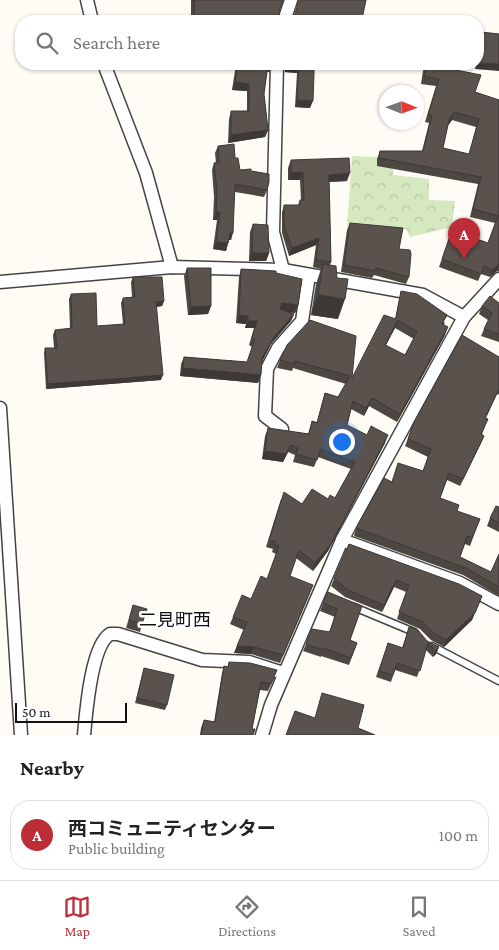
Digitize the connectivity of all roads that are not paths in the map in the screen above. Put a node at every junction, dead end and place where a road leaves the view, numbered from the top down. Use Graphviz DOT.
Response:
graph roads {
  1 [pos="87,0"];
  2 [pos="291,0"];
  3 [pos="91,15"];
  4 [pos="286,15"];
  5 [pos="106,70"];
  6 [pos="277,70"];
  7 [pos="172,267"];
  8 [pos="283,270"];
  9 [pos="310,275"];
  10 [pos="499,279"];
  11 [pos="0,282"];
  12 [pos="464,317"];
  13 [pos="0,408"];
  14 [pos="282,429"];
  15 [pos="342,540"];
  16 [pos="347,604"];
  17 [pos="499,604"];
  18 [pos="286,673"];
  19 [pos="499,681"];
  20 [pos="21,735"];
  21 [pos="84,735"];
  22 [pos="262,735"];
  1 -- 3 [label="street"];
  2 -- 4 [label="street"];
  5 -- 7 [label="street"];
  6 -- 8 [label="street"];
  7 -- 8 [label="street"];
  7 -- 11 [label="street"];
  8 -- 9 [label="street"];
  9 -- 12 [label="street"];
  9 -- 14 [label="street"];
  10 -- 12 [label="street"];
  12 -- 15 [label="street"];
  13 -- 20 [label="street"];
  15 -- 17 [label="street"];
  15 -- 18 [label="street"];
  16 -- 19 [label="lane"];
  18 -- 21 [label="street"];
  18 -- 22 [label="street"];
}
